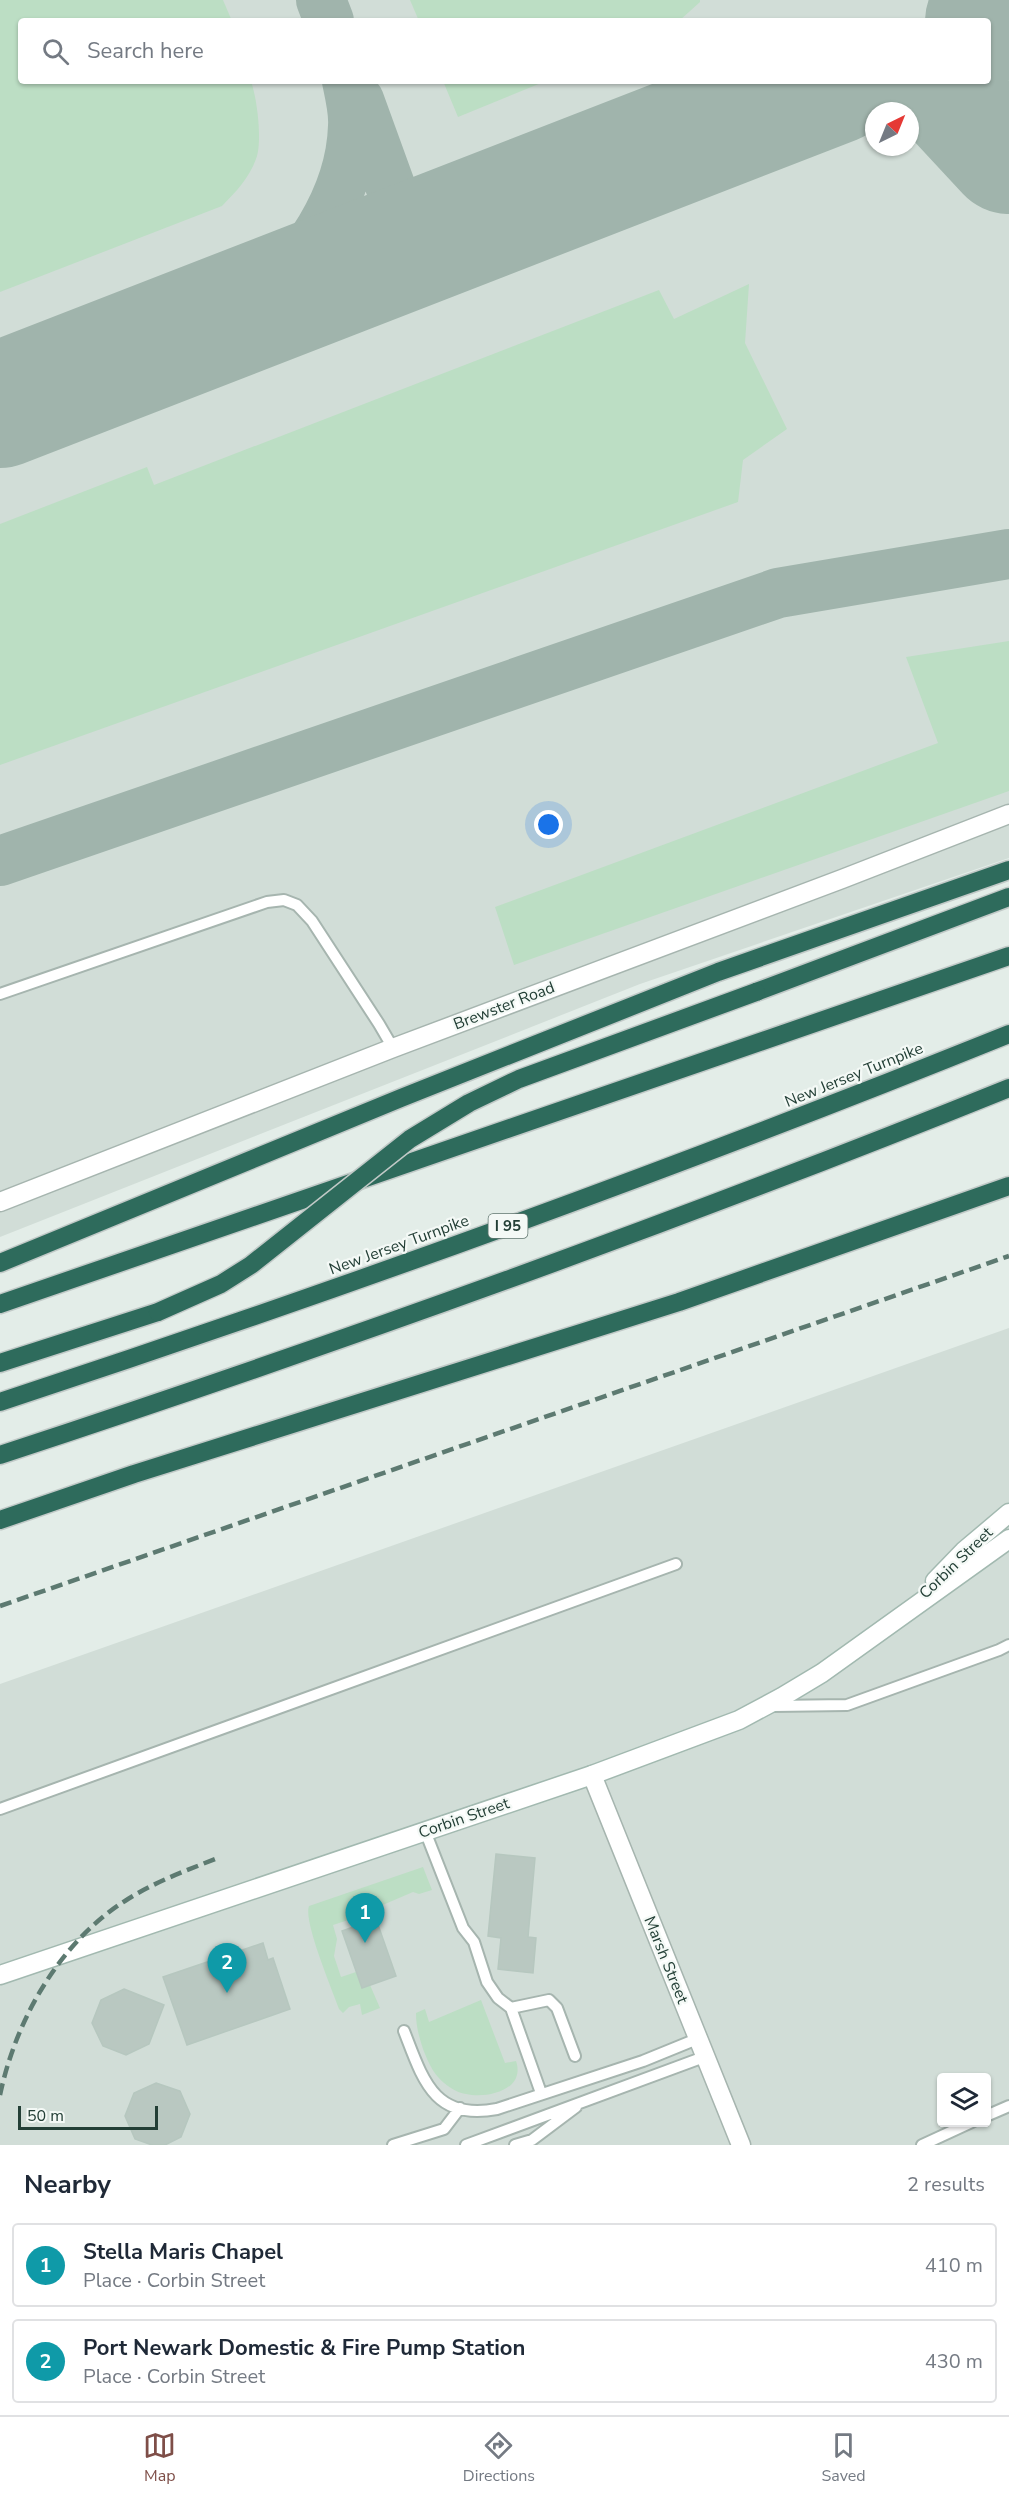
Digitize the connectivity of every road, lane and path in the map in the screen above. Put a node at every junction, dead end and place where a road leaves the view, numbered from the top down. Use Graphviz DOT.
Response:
graph roads {
  1 [pos="1009,814"];
  2 [pos="1009,870"];
  3 [pos="1009,897"];
  4 [pos="1009,956"];
  5 [pos="0,994"];
  6 [pos="1009,1034"];
  7 [pos="393,1048"];
  8 [pos="1009,1088"];
  9 [pos="1009,1100"];
  10 [pos="952,1111"];
  11 [pos="1009,1186"];
  12 [pos="0,1202"];
  13 [pos="0,1263"];
  14 [pos="0,1304"];
  15 [pos="0,1363"];
  16 [pos="0,1402"];
  17 [pos="0,1455"];
  18 [pos="1009,1514"];
  19 [pos="0,1520"];
  20 [pos="1009,1539"];
  21 [pos="676,1563"];
  22 [pos="905,1613"];
  23 [pos="1009,1645"];
  24 [pos="766,1706"];
  25 [pos="592,1775"];
  26 [pos="0,1809"];
  27 [pos="425,1831"];
  28 [pos="1,1977"];
  29 [pos="511,2008"];
  30 [pos="404,2031"];
  31 [pos="697,2039"];
  32 [pos="576,2056"];
  33 [pos="704,2057"];
  34 [pos="541,2093"];
  35 [pos="586,2100"];
  36 [pos="1009,2106"];
  37 [pos="460,2108"];
  38 [pos="991,2114"];
  39 [pos="961,2127"];
  40 [pos="393,2145"];
  41 [pos="466,2145"];
  42 [pos="515,2145"];
  43 [pos="741,2145"];
  44 [pos="922,2145"];
  1 -- 7 [label="street, Brewster Road"];
  2 -- 13 [label="highway"];
  3 -- 15 [label="highway, bridge"];
  4 -- 14 [label="highway"];
  5 -- 7 [label="lane"];
  6 -- 16 [label="highway, New Jersey Turnpike / I 95"];
  7 -- 12 [label="street, Brewster Road"];
  8 -- 10 [label="highway"];
  9 -- 10 [label="highway"];
  10 -- 17 [label="highway"];
  11 -- 19 [label="highway"];
  18 -- 22 [label="street, Corbin Street"];
  20 -- 22 [label="street, Corbin Street"];
  21 -- 26 [label="lane"];
  22 -- 24 [label="street, Corbin Street"];
  23 -- 24 [label="lane"];
  24 -- 25 [label="street, Corbin Street"];
  25 -- 27 [label="street, Corbin Street"];
  25 -- 31 [label="street, Marsh Street"];
  27 -- 28 [label="street, Corbin Street"];
  27 -- 29 [label="lane"];
  29 -- 32 [label="lane"];
  29 -- 34 [label="lane"];
  30 -- 37 [label="lane"];
  31 -- 33 [label="street, Marsh Street"];
  31 -- 34 [label="lane"];
  33 -- 35 [label="lane"];
  33 -- 43 [label="street, Marsh Street"];
  34 -- 37 [label="lane"];
  35 -- 41 [label="lane"];
  35 -- 42 [label="lane"];
  36 -- 38 [label="lane"];
  37 -- 40 [label="lane"];
  39 -- 44 [label="lane"];
}
